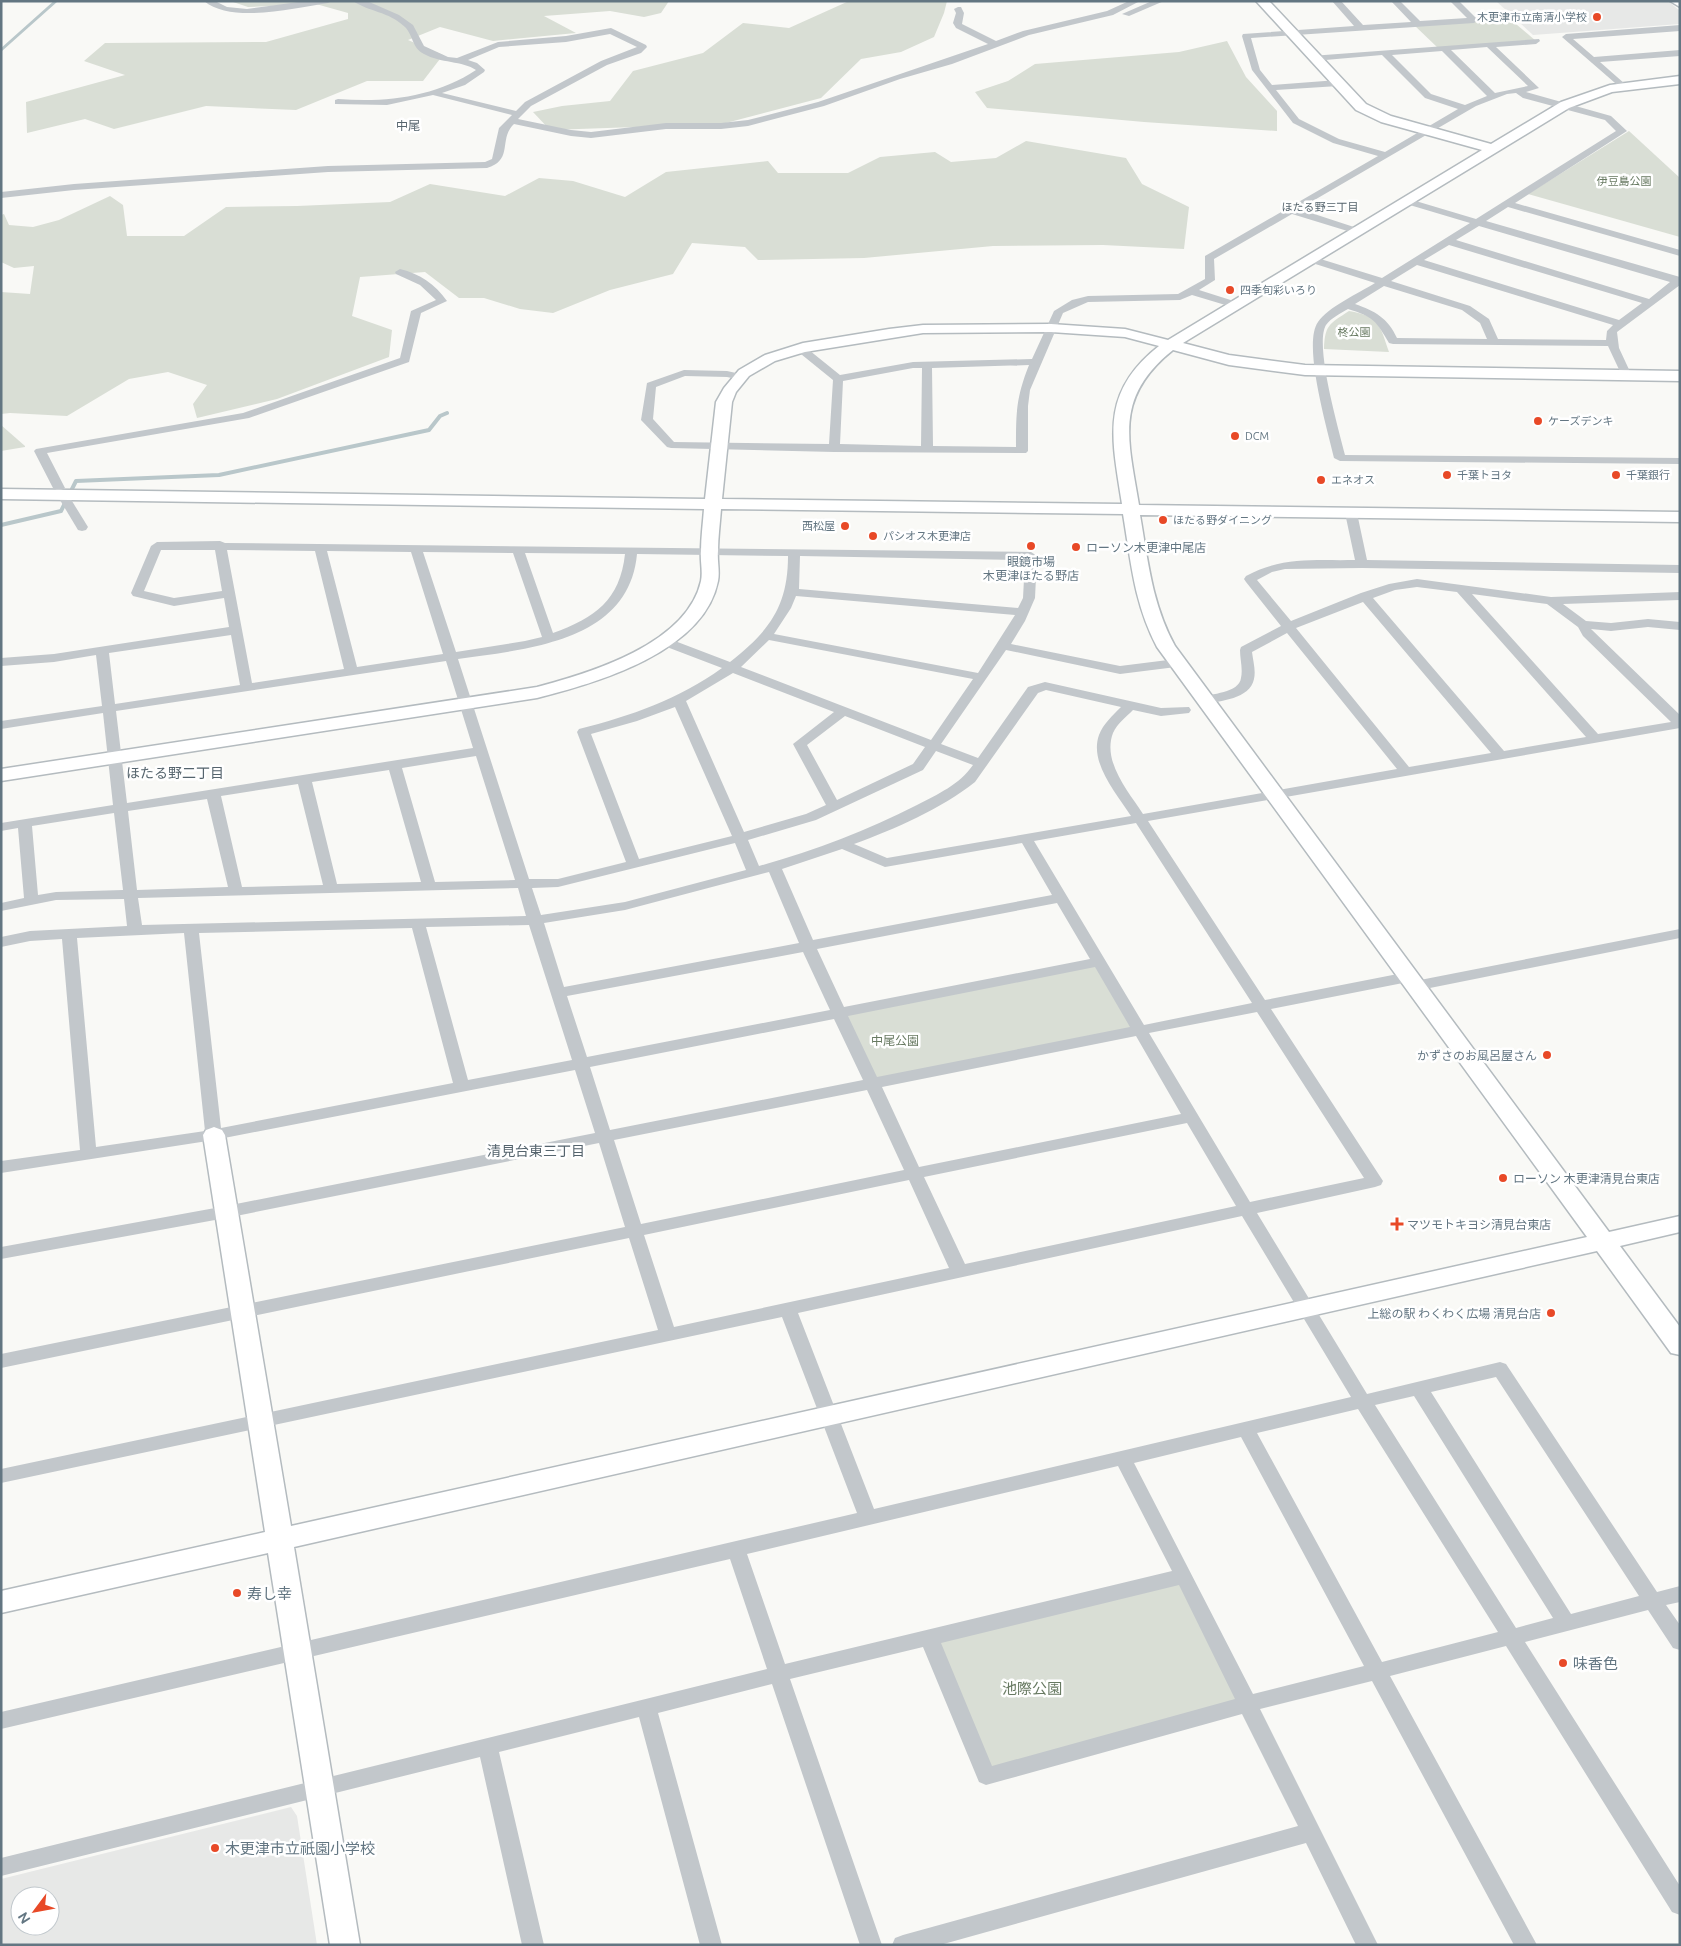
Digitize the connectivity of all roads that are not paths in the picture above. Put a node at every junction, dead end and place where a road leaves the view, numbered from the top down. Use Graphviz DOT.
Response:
graph roads {
  1 [pos="208,1"];
  2 [pos="328,1"];
  3 [pos="357,1"];
  4 [pos="1136,1"];
  5 [pos="1160,1"];
  6 [pos="1262,1"];
  7 [pos="1336,1"];
  8 [pos="1395,1"];
  9 [pos="1454,1"];
  10 [pos="1676,1"];
  11 [pos="1680,4"];
  12 [pos="958,9"];
  13 [pos="1118,17"];
  14 [pos="1418,24"];
  15 [pos="1361,28"];
  16 [pos="1680,28"];
  17 [pos="1290,32"];
  18 [pos="1536,41"];
  19 [pos="1489,44"];
  20 [pos="996,45"];
  21 [pos="1444,48"];
  22 [pos="1384,52"];
  23 [pos="1680,53"];
  24 [pos="1314,58"];
  25 [pos="460,60"];
  26 [pos="1592,60"];
  27 [pos="1680,80"];
  28 [pos="1338,83"];
  29 [pos="1622,86"];
  30 [pos="1270,88"];
  31 [pos="1517,90"];
  32 [pos="435,92"];
  33 [pos="1492,96"];
  34 [pos="338,102"];
  35 [pos="1563,106"];
  36 [pos="1465,108"];
  37 [pos="516,117"];
  38 [pos="1428,131"];
  39 [pos="1493,149"];
  40 [pos="1386,155"];
  41 [pos="1,195"];
  42 [pos="1406,201"];
  43 [pos="1508,204"];
  44 [pos="1291,210"];
  45 [pos="1478,222"];
  46 [pos="1357,230"];
  47 [pos="1448,241"];
  48 [pos="1680,253"];
  49 [pos="1310,259"];
  50 [pos="1416,262"];
  51 [pos="400,272"];
  52 [pos="1679,280"];
  53 [pos="1383,282"];
  54 [pos="1191,291"];
  55 [pos="1649,302"];
  56 [pos="1236,305"];
  57 [pos="1347,305"];
  58 [pos="1620,324"];
  59 [pos="1051,328"];
  60 [pos="1494,342"];
  61 [pos="1612,343"];
  62 [pos="1170,345"];
  63 [pos="800,348"];
  64 [pos="1036,362"];
  65 [pos="927,364"];
  66 [pos="1321,371"];
  67 [pos="1627,376"];
  68 [pos="1680,376"];
  69 [pos="742,377"];
  70 [pos="838,379"];
  71 [pos="718,446"];
  72 [pos="834,449"];
  73 [pos="927,450"];
  74 [pos="1680,461"];
  75 [pos="1,488"];
  76 [pos="61,492"];
  77 [pos="1,494"];
  78 [pos="714,500"];
  79 [pos="1131,505"];
  80 [pos="1680,508"];
  81 [pos="1350,513"];
  82 [pos="1680,517"];
  83 [pos="82,527"];
  84 [pos="220,546"];
  85 [pos="320,547"];
  86 [pos="416,548"];
  87 [pos="518,550"];
  88 [pos="631,550"];
  89 [pos="709,552"];
  90 [pos="794,552"];
  91 [pos="1362,564"];
  92 [pos="1680,569"];
  93 [pos="1460,588"];
  94 [pos="792,592"];
  95 [pos="230,593"];
  96 [pos="1365,596"];
  97 [pos="1680,596"];
  98 [pos="1551,601"];
  99 [pos="1023,612"];
  100 [pos="1583,625"];
  101 [pos="1680,626"];
  102 [pos="1288,627"];
  103 [pos="237,630"];
  104 [pos="766,636"];
  105 [pos="549,639"];
  106 [pos="663,641"];
  107 [pos="1003,646"];
  108 [pos="102,651"];
  109 [pos="452,658"];
  110 [pos="1,662"];
  111 [pos="1176,663"];
  112 [pos="731,667"];
  113 [pos="352,673"];
  114 [pos="981,677"];
  115 [pos="247,689"];
  116 [pos="679,700"];
  117 [pos="1204,700"];
  118 [pos="466,702"];
  119 [pos="1131,704"];
  120 [pos="109,709"];
  121 [pos="1184,710"];
  122 [pos="843,711"];
  123 [pos="1680,724"];
  124 [pos="1,725"];
  125 [pos="1595,739"];
  126 [pos="934,746"];
  127 [pos="482,751"];
  128 [pos="1500,756"];
  129 [pos="115,758"];
  130 [pos="982,764"];
  131 [pos="394,765"];
  132 [pos="1406,772"];
  133 [pos="1,774"];
  134 [pos="304,779"];
  135 [pos="213,794"];
  136 [pos="1274,794"];
  137 [pos="833,806"];
  138 [pos="121,808"];
  139 [pos="1141,818"];
  140 [pos="25,823"];
  141 [pos="1,827"];
  142 [pos="739,838"];
  143 [pos="1026,839"];
  144 [pos="843,844"];
  145 [pos="634,864"];
  146 [pos="774,867"];
  147 [pos="755,872"];
  148 [pos="524,884"];
  149 [pos="429,886"];
  150 [pos="331,889"];
  151 [pos="236,892"];
  152 [pos="131,895"];
  153 [pos="1061,898"];
  154 [pos="31,901"];
  155 [pos="1,907"];
  156 [pos="536,920"];
  157 [pos="418,923"];
  158 [pos="191,928"];
  159 [pos="135,930"];
  160 [pos="69,933"];
  161 [pos="1680,933"];
  162 [pos="1,942"];
  163 [pos="808,946"];
  164 [pos="1099,962"];
  165 [pos="1412,982"];
  166 [pos="560,993"];
  167 [pos="1262,1006"];
  168 [pos="840,1012"];
  169 [pos="1140,1031"];
  170 [pos="582,1063"];
  171 [pos="873,1084"];
  172 [pos="462,1086"];
  173 [pos="1191,1118"];
  174 [pos="214,1134"];
  175 [pos="605,1137"];
  176 [pos="88,1154"];
  177 [pos="1,1167"];
  178 [pos="915,1174"];
  179 [pos="1246,1209"];
  180 [pos="226,1212"];
  181 [pos="1680,1224"];
  182 [pos="635,1231"];
  183 [pos="1602,1240"];
  184 [pos="1,1253"];
  185 [pos="960,1272"];
  186 [pos="1306,1307"];
  187 [pos="788,1309"];
  188 [pos="242,1312"];
  189 [pos="668,1335"];
  190 [pos="1680,1346"];
  191 [pos="1,1361"];
  192 [pos="1418,1387"];
  193 [pos="1362,1400"];
  194 [pos="828,1415"];
  195 [pos="260,1421"];
  196 [pos="1245,1428"];
  197 [pos="1122,1457"];
  198 [pos="1,1476"];
  199 [pos="868,1518"];
  200 [pos="280,1539"];
  201 [pos="736,1549"];
  202 [pos="1184,1576"];
  203 [pos="1680,1594"];
  204 [pos="1653,1601"];
  205 [pos="1,1602"];
  206 [pos="1566,1623"];
  207 [pos="1510,1637"];
  208 [pos="929,1638"];
  209 [pos="1680,1642"];
  210 [pos="298,1653"];
  211 [pos="1377,1671"];
  212 [pos="779,1674"];
  213 [pos="1248,1704"];
  214 [pos="646,1707"];
  215 [pos="1,1721"];
  216 [pos="488,1747"];
  217 [pos="320,1789"];
  218 [pos="1311,1832"];
  219 [pos="1,1867"];
  220 [pos="1680,1905"];
  221 [pos="345,1945"];
  222 [pos="533,1945"];
  223 [pos="711,1945"];
  224 [pos="871,1945"];
  225 [pos="903,1945"];
  226 [pos="1367,1945"];
  227 [pos="1526,1945"];
  1 -- 2 [label="street"];
  3 -- 25 [label="street"];
  4 -- 20 [label="street"];
  5 -- 13 [label="street"];
  6 -- 17 [label="street"];
  7 -- 15 [label="street"];
  8 -- 14 [label="street"];
  9 -- 14 [label="street"];
  10 -- 11 [label="street"];
  12 -- 20 [label="street"];
  14 -- 15 [label="street"];
  15 -- 17 [label="street"];
  16 -- 26 [label="street"];
  17 -- 24 [label="street"];
  17 -- 30 [label="street"];
  18 -- 19 [label="street"];
  19 -- 21 [label="street"];
  19 -- 31 [label="street"];
  20 -- 37 [label="street"];
  21 -- 22 [label="street"];
  21 -- 33 [label="street"];
  22 -- 24 [label="street"];
  22 -- 36 [label="street"];
  23 -- 26 [label="street"];
  24 -- 28 [label="street"];
  25 -- 32 [label="street"];
  25 -- 37 [label="street"];
  26 -- 29 [label="street"];
  27 -- 29 [label="street"];
  28 -- 30 [label="street"];
  28 -- 38 [label="street"];
  29 -- 35 [label="street"];
  30 -- 40 [label="street"];
  31 -- 33 [label="street"];
  31 -- 35 [label="street"];
  32 -- 34 [label="street"];
  32 -- 37 [label="street"];
  33 -- 36 [label="street"];
  35 -- 39 [label="street"];
  35 -- 43 [label="street"];
  36 -- 38 [label="street"];
  37 -- 41 [label="street"];
  38 -- 39 [label="street"];
  38 -- 40 [label="street"];
  39 -- 42 [label="street"];
  40 -- 44 [label="street"];
  42 -- 45 [label="street"];
  42 -- 46 [label="street"];
  43 -- 45 [label="street"];
  43 -- 48 [label="street"];
  44 -- 46 [label="street"];
  44 -- 54 [label="street"];
  45 -- 47 [label="street"];
  45 -- 52 [label="street"];
  46 -- 49 [label="street"];
  47 -- 50 [label="street"];
  47 -- 55 [label="street"];
  49 -- 53 [label="street"];
  49 -- 56 [label="street"];
  50 -- 53 [label="street"];
  50 -- 58 [label="street"];
  51 -- 76 [label="street"];
  52 -- 55 [label="street"];
  53 -- 57 [label="street"];
  53 -- 60 [label="street"];
  54 -- 56 [label="street"];
  54 -- 59 [label="street"];
  55 -- 58 [label="street"];
  56 -- 62 [label="street"];
  57 -- 60 [label="street"];
  57 -- 66 [label="street"];
  58 -- 61 [label="street"];
  59 -- 62 [label="street"];
  59 -- 63 [label="street"];
  59 -- 64 [label="street"];
  60 -- 61 [label="street"];
  61 -- 67 [label="street"];
  62 -- 66 [label="street"];
  62 -- 79 [label="street"];
  63 -- 69 [label="street"];
  63 -- 70 [label="street"];
  64 -- 65 [label="street"];
  64 -- 73 [label="street"];
  65 -- 70 [label="street"];
  65 -- 73 [label="street"];
  66 -- 67 [label="street"];
  66 -- 74 [label="street"];
  67 -- 68 [label="street"];
  69 -- 71 [label="street"];
  69 -- 71 [label="street"];
  70 -- 72 [label="street"];
  71 -- 72 [label="street"];
  71 -- 78 [label="street"];
  72 -- 73 [label="street"];
  75 -- 76 [label="street"];
  76 -- 77 [label="street"];
  76 -- 78 [label="street"];
  76 -- 83 [label="street"];
  78 -- 79 [label="street"];
  78 -- 89 [label="street"];
  79 -- 80 [label="street"];
  79 -- 81 [label="street"];
  79 -- 111 [label="street"];
  81 -- 82 [label="street"];
  81 -- 91 [label="street"];
  84 -- 85 [label="street"];
  84 -- 95 [label="street"];
  84 -- 95 [label="street"];
  85 -- 86 [label="street"];
  85 -- 113 [label="street"];
  86 -- 87 [label="street"];
  86 -- 109 [label="street"];
  87 -- 88 [label="street"];
  87 -- 105 [label="street"];
  88 -- 89 [label="street"];
  88 -- 105 [label="street"];
  89 -- 90 [label="street"];
  89 -- 106 [label="street"];
  90 -- 94 [label="street"];
  90 -- 99 [label="street"];
  91 -- 92 [label="street"];
  91 -- 102 [label="street"];
  93 -- 96 [label="street"];
  93 -- 98 [label="street"];
  93 -- 125 [label="street"];
  94 -- 99 [label="street"];
  94 -- 104 [label="street"];
  95 -- 103 [label="street"];
  96 -- 102 [label="street"];
  96 -- 128 [label="street"];
  97 -- 98 [label="street"];
  98 -- 100 [label="street"];
  99 -- 107 [label="street"];
  100 -- 101 [label="street"];
  100 -- 123 [label="street"];
  102 -- 117 [label="street"];
  102 -- 132 [label="street"];
  103 -- 108 [label="street"];
  103 -- 115 [label="street"];
  104 -- 112 [label="street"];
  104 -- 114 [label="street"];
  105 -- 109 [label="street"];
  106 -- 112 [label="street"];
  106 -- 118 [label="street"];
  107 -- 111 [label="street"];
  107 -- 114 [label="street"];
  108 -- 110 [label="street"];
  108 -- 120 [label="street"];
  109 -- 113 [label="street"];
  109 -- 118 [label="street"];
  111 -- 117 [label="street"];
  112 -- 116 [label="street"];
  112 -- 122 [label="street"];
  113 -- 115 [label="street"];
  114 -- 126 [label="street"];
  115 -- 120 [label="street"];
  116 -- 142 [label="street"];
  116 -- 145 [label="street"];
  117 -- 136 [label="street"];
  118 -- 127 [label="street"];
  118 -- 129 [label="street"];
  119 -- 121 [label="street"];
  119 -- 130 [label="street"];
  119 -- 139 [label="street"];
  120 -- 124 [label="street"];
  120 -- 129 [label="street"];
  122 -- 126 [label="street"];
  122 -- 137 [label="street"];
  123 -- 125 [label="street"];
  125 -- 128 [label="street"];
  126 -- 130 [label="street"];
  126 -- 137 [label="street"];
  127 -- 131 [label="street"];
  127 -- 148 [label="street"];
  128 -- 132 [label="street"];
  129 -- 133 [label="street"];
  129 -- 138 [label="street"];
  130 -- 144 [label="street"];
  131 -- 134 [label="street"];
  131 -- 149 [label="street"];
  132 -- 136 [label="street"];
  134 -- 135 [label="street"];
  134 -- 150 [label="street"];
  135 -- 138 [label="street"];
  135 -- 151 [label="street"];
  136 -- 139 [label="street"];
  136 -- 165 [label="street"];
  137 -- 142 [label="street"];
  138 -- 140 [label="street"];
  138 -- 152 [label="street"];
  139 -- 143 [label="street"];
  139 -- 167 [label="street"];
  140 -- 141 [label="street"];
  140 -- 154 [label="street"];
  142 -- 145 [label="street"];
  142 -- 147 [label="street"];
  143 -- 144 [label="street"];
  143 -- 153 [label="street"];
  144 -- 146 [label="street"];
  145 -- 148 [label="street"];
  146 -- 147 [label="street"];
  146 -- 163 [label="street"];
  147 -- 156 [label="street"];
  148 -- 149 [label="street"];
  148 -- 156 [label="street"];
  149 -- 150 [label="street"];
  150 -- 151 [label="street"];
  151 -- 152 [label="street"];
  152 -- 154 [label="street"];
  152 -- 159 [label="street"];
  153 -- 163 [label="street"];
  153 -- 164 [label="street"];
  154 -- 155 [label="street"];
  156 -- 157 [label="street"];
  156 -- 166 [label="street"];
  157 -- 158 [label="street"];
  157 -- 172 [label="street"];
  158 -- 159 [label="street"];
  158 -- 174 [label="street"];
  159 -- 160 [label="street"];
  160 -- 162 [label="street"];
  160 -- 176 [label="street"];
  161 -- 165 [label="street"];
  163 -- 166 [label="street"];
  163 -- 168 [label="street"];
  164 -- 168 [label="street"];
  164 -- 169 [label="street"];
  165 -- 167 [label="street"];
  165 -- 183 [label="street"];
  166 -- 170 [label="street"];
  167 -- 169 [label="street"];
  167 -- 179 [label="street"];
  168 -- 170 [label="street"];
  168 -- 171 [label="street"];
  169 -- 171 [label="street"];
  169 -- 173 [label="street"];
  170 -- 172 [label="street"];
  170 -- 175 [label="street"];
  171 -- 175 [label="street"];
  171 -- 178 [label="street"];
  172 -- 174 [label="street"];
  173 -- 178 [label="street"];
  173 -- 179 [label="street"];
  174 -- 176 [label="street"];
  174 -- 180 [label="street"];
  175 -- 180 [label="street"];
  175 -- 182 [label="street"];
  176 -- 177 [label="street"];
  178 -- 182 [label="street"];
  178 -- 185 [label="street"];
  179 -- 185 [label="street"];
  179 -- 186 [label="street"];
  180 -- 184 [label="street"];
  180 -- 188 [label="street"];
  181 -- 183 [label="street"];
  182 -- 188 [label="street"];
  182 -- 189 [label="street"];
  183 -- 186 [label="street"];
  183 -- 190 [label="street"];
  185 -- 187 [label="street"];
  186 -- 193 [label="street"];
  186 -- 194 [label="street"];
  187 -- 189 [label="street"];
  187 -- 194 [label="street"];
  188 -- 191 [label="street"];
  188 -- 195 [label="street"];
  189 -- 195 [label="street"];
  192 -- 193 [label="street"];
  192 -- 204 [label="street"];
  192 -- 206 [label="street"];
  193 -- 196 [label="street"];
  193 -- 207 [label="street"];
  194 -- 199 [label="street"];
  194 -- 200 [label="street"];
  195 -- 198 [label="street"];
  195 -- 200 [label="street"];
  196 -- 197 [label="street"];
  196 -- 211 [label="street"];
  197 -- 199 [label="street"];
  197 -- 202 [label="street"];
  199 -- 201 [label="street"];
  200 -- 205 [label="street"];
  200 -- 210 [label="street"];
  201 -- 210 [label="street"];
  201 -- 212 [label="street"];
  202 -- 208 [label="street"];
  202 -- 213 [label="street"];
  203 -- 204 [label="street"];
  204 -- 206 [label="street"];
  204 -- 209 [label="street"];
  206 -- 207 [label="street"];
  207 -- 211 [label="street"];
  207 -- 220 [label="street"];
  208 -- 212 [label="street"];
  208 -- 213 [label="street"];
  210 -- 215 [label="street"];
  210 -- 217 [label="street"];
  211 -- 213 [label="street"];
  211 -- 227 [label="street"];
  212 -- 214 [label="street"];
  212 -- 224 [label="street"];
  213 -- 218 [label="street"];
  214 -- 216 [label="street"];
  214 -- 223 [label="street"];
  216 -- 217 [label="street"];
  216 -- 222 [label="street"];
  217 -- 219 [label="street"];
  217 -- 221 [label="street"];
  218 -- 225 [label="street"];
  218 -- 226 [label="street"];
}
